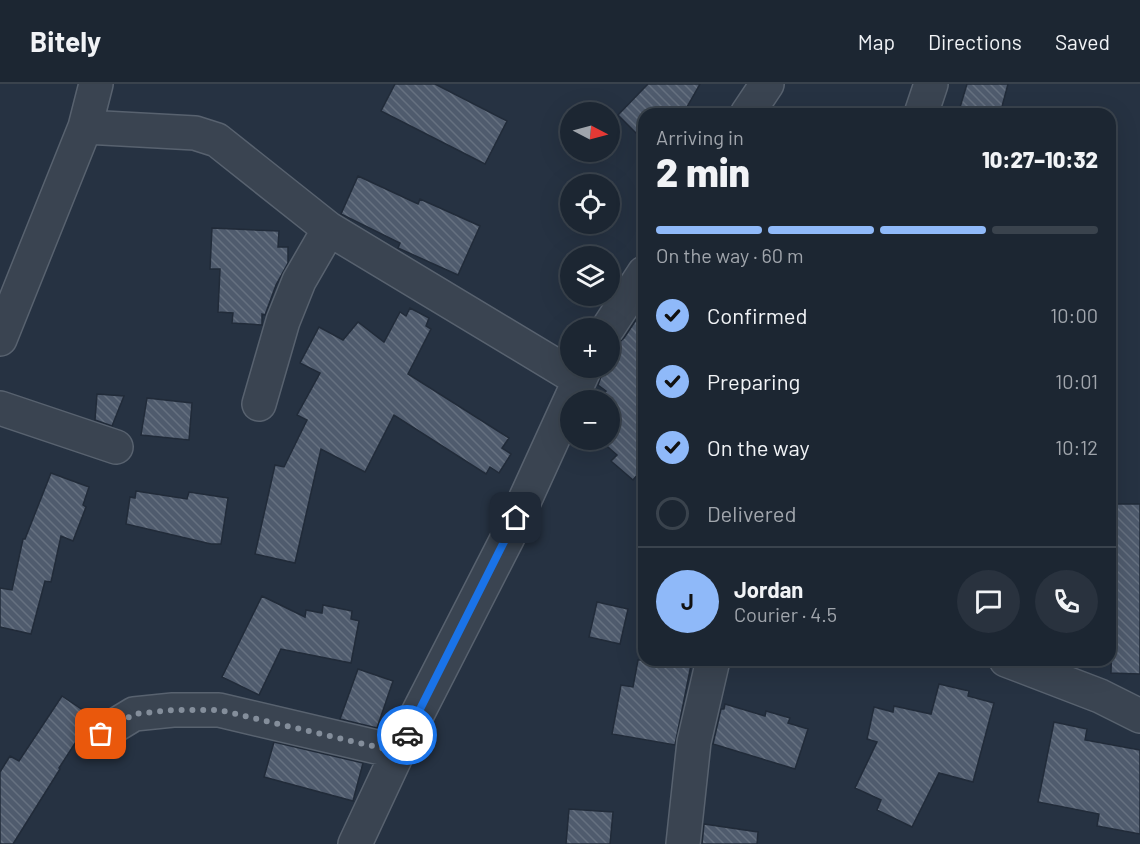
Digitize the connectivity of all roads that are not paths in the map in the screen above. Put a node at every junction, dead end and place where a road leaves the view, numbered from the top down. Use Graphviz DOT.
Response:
graph roads {
  1 [pos="96,84"];
  2 [pos="767,84"];
  3 [pos="931,84"];
  4 [pos="751,108"];
  5 [pos="923,108"];
  6 [pos="85,127"];
  7 [pos="329,229"];
  8 [pos="638,282"];
  9 [pos="615,318"];
  10 [pos="0,339"];
  11 [pos="560,361"];
  12 [pos="579,378"];
  13 [pos="258,404"];
  14 [pos="0,408"];
  15 [pos="116,447"];
  16 [pos="712,666"];
  17 [pos="1022,666"];
  18 [pos="1140,716"];
  19 [pos="101,734"];
  20 [pos="398,752"];
  21 [pos="355,844"];
  22 [pos="683,844"];
  1 -- 6 [label="street"];
  2 -- 4 [label="street"];
  3 -- 5 [label="street"];
  6 -- 7 [label="street"];
  6 -- 10 [label="street"];
  7 -- 11 [label="street"];
  7 -- 13 [label="street"];
  8 -- 9 [label="street"];
  12 -- 20 [label="street"];
  14 -- 15 [label="street"];
  16 -- 22 [label="street"];
  17 -- 18 [label="street"];
  19 -- 20 [label="street"];
  20 -- 21 [label="street"];
}
